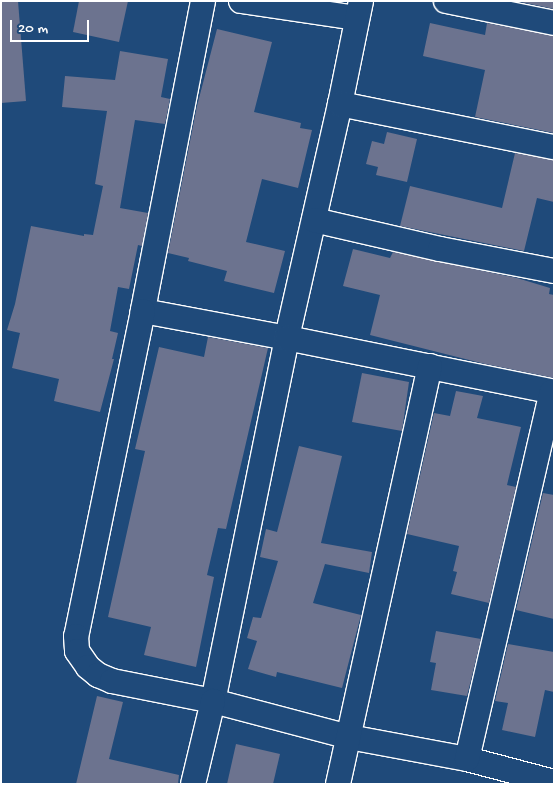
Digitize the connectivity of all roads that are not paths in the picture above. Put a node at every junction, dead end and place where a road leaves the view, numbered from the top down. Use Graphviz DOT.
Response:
graph roads {
  1 [pos="203,1"];
  2 [pos="241,1"];
  3 [pos="446,1"];
  4 [pos="358,10"];
  5 [pos="554,23"];
  6 [pos="340,104"];
  7 [pos="554,147"];
  8 [pos="314,220"];
  9 [pos="554,271"];
  10 [pos="143,310"];
  11 [pos="287,338"];
  12 [pos="430,366"];
  13 [pos="553,392"];
  14 [pos="213,701"];
  15 [pos="349,738"];
  16 [pos="467,759"];
  17 [pos="554,782"];
  18 [pos="193,784"];
  19 [pos="338,784"];
  1 -- 10 [label="street"];
  2 -- 4 [label="street"];
  3 -- 5 [label="street"];
  4 -- 6 [label="street"];
  6 -- 7 [label="street"];
  6 -- 8 [label="street"];
  8 -- 9 [label="street"];
  8 -- 11 [label="street"];
  10 -- 11 [label="street"];
  10 -- 14 [label="street"];
  11 -- 12 [label="street"];
  11 -- 14 [label="street"];
  12 -- 13 [label="street"];
  12 -- 15 [label="street"];
  13 -- 16 [label="street"];
  14 -- 15 [label="street"];
  14 -- 18 [label="street"];
  15 -- 16 [label="street"];
  15 -- 19 [label="street"];
  16 -- 17 [label="street"];
}
